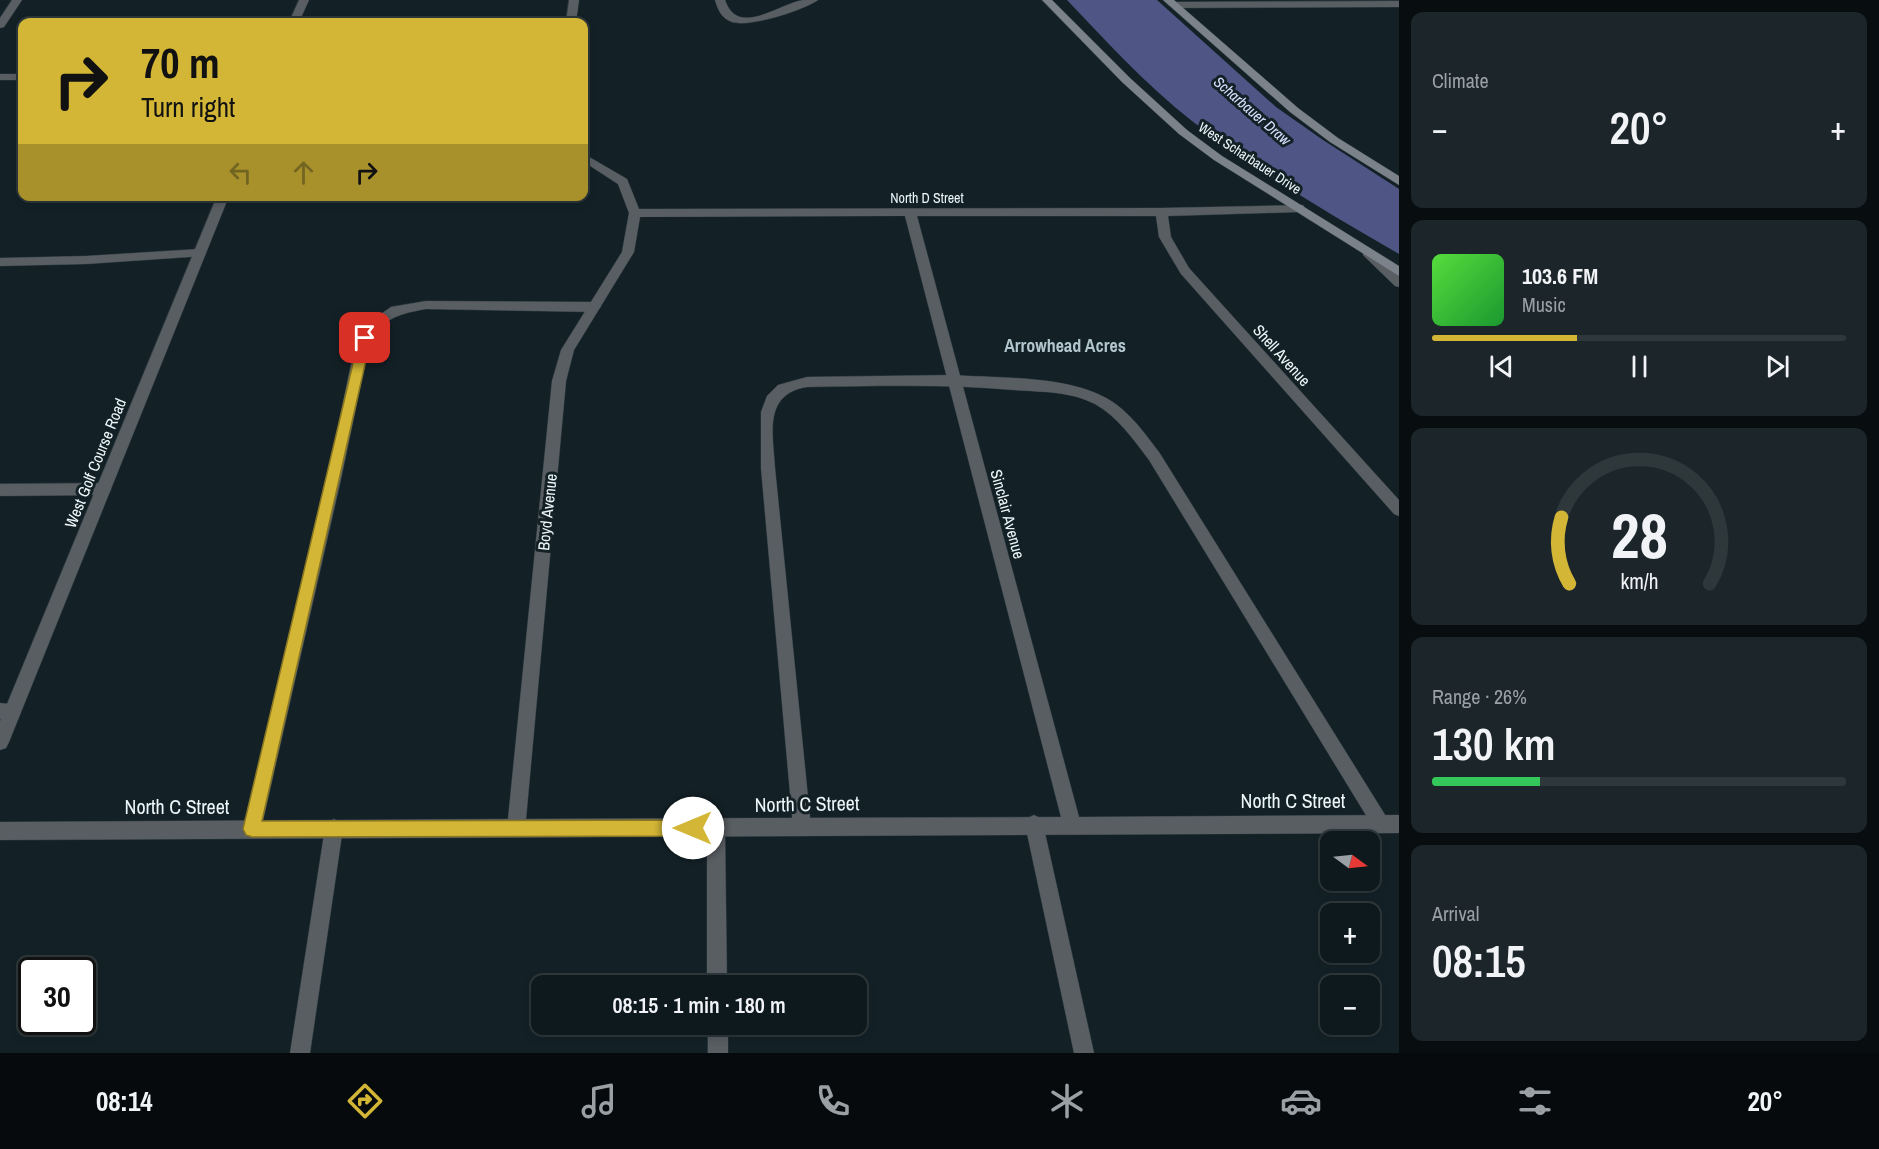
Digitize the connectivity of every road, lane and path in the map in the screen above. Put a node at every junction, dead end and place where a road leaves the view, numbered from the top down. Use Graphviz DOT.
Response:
graph roads {
  1 [pos="17,0"];
  2 [pos="304,0"];
  3 [pos="574,0"];
  4 [pos="720,0"];
  5 [pos="813,0"];
  6 [pos="1047,0"];
  7 [pos="1171,2"];
  8 [pos="1399,4"];
  9 [pos="296,18"];
  10 [pos="572,18"];
  11 [pos="0,25"];
  12 [pos="0,77"];
  13 [pos="18,77"];
  14 [pos="588,160"];
  15 [pos="1399,181"];
  16 [pos="221,201"];
  17 [pos="1299,208"];
  18 [pos="1161,212"];
  19 [pos="635,213"];
  20 [pos="910,213"];
  21 [pos="1367,252"];
  22 [pos="200,254"];
  23 [pos="0,262"];
  24 [pos="1399,272"];
  25 [pos="1399,283"];
  26 [pos="595,307"];
  27 [pos="954,380"];
  28 [pos="104,489"];
  29 [pos="0,490"];
  30 [pos="1399,510"];
  31 [pos="6,711"];
  32 [pos="0,742"];
  33 [pos="1034,824"];
  34 [pos="1072,824"];
  35 [pos="1390,824"];
  36 [pos="802,827"];
  37 [pos="334,828"];
  38 [pos="716,828"];
  39 [pos="252,829"];
  40 [pos="516,829"];
  41 [pos="0,831"];
  42 [pos="717,975"];
  43 [pos="718,1035"];
  44 [pos="300,1053"];
  45 [pos="718,1053"];
  46 [pos="1084,1053"];
  1 -- 11 [label="street"];
  2 -- 9 [label="street"];
  3 -- 10 [label="street"];
  4 -- 5 [label="street"];
  6 -- 17 [label="main road, West Scharbauer Drive"];
  7 -- 8 [label="street"];
  7 -- 15 [label="main road"];
  12 -- 13 [label="street"];
  14 -- 19 [label="street"];
  16 -- 22 [label="street, West Golf Course Road"];
  17 -- 18 [label="street, North D Street"];
  17 -- 21 [label="main road, West Scharbauer Drive"];
  18 -- 20 [label="street, North D Street"];
  18 -- 30 [label="street, Shell Avenue"];
  19 -- 20 [label="street, North D Street"];
  19 -- 26 [label="street, Boyd Avenue"];
  20 -- 27 [label="street, Sinclair Avenue"];
  21 -- 24 [label="main road, West Scharbauer Drive"];
  21 -- 25 [label="street"];
  22 -- 23 [label="street"];
  22 -- 28 [label="street, West Golf Course Road"];
  26 -- 39 [label="street"];
  26 -- 40 [label="street, Boyd Avenue"];
  27 -- 34 [label="street, Sinclair Avenue"];
  27 -- 35 [label="street"];
  27 -- 36 [label="street"];
  28 -- 29 [label="street"];
  28 -- 31 [label="street, West Golf Course Road"];
  31 -- 32 [label="street, West Golf Course Road"];
  33 -- 34 [label="street, North C Street"];
  33 -- 36 [label="street, North C Street"];
  33 -- 46 [label="street"];
  34 -- 35 [label="street, North C Street"];
  36 -- 38 [label="street, North C Street"];
  37 -- 39 [label="street, North C Street"];
  37 -- 40 [label="street, North C Street"];
  37 -- 44 [label="street"];
  38 -- 40 [label="street, North C Street"];
  38 -- 42 [label="street"];
  39 -- 41 [label="street, North C Street"];
  43 -- 45 [label="street"];
}
